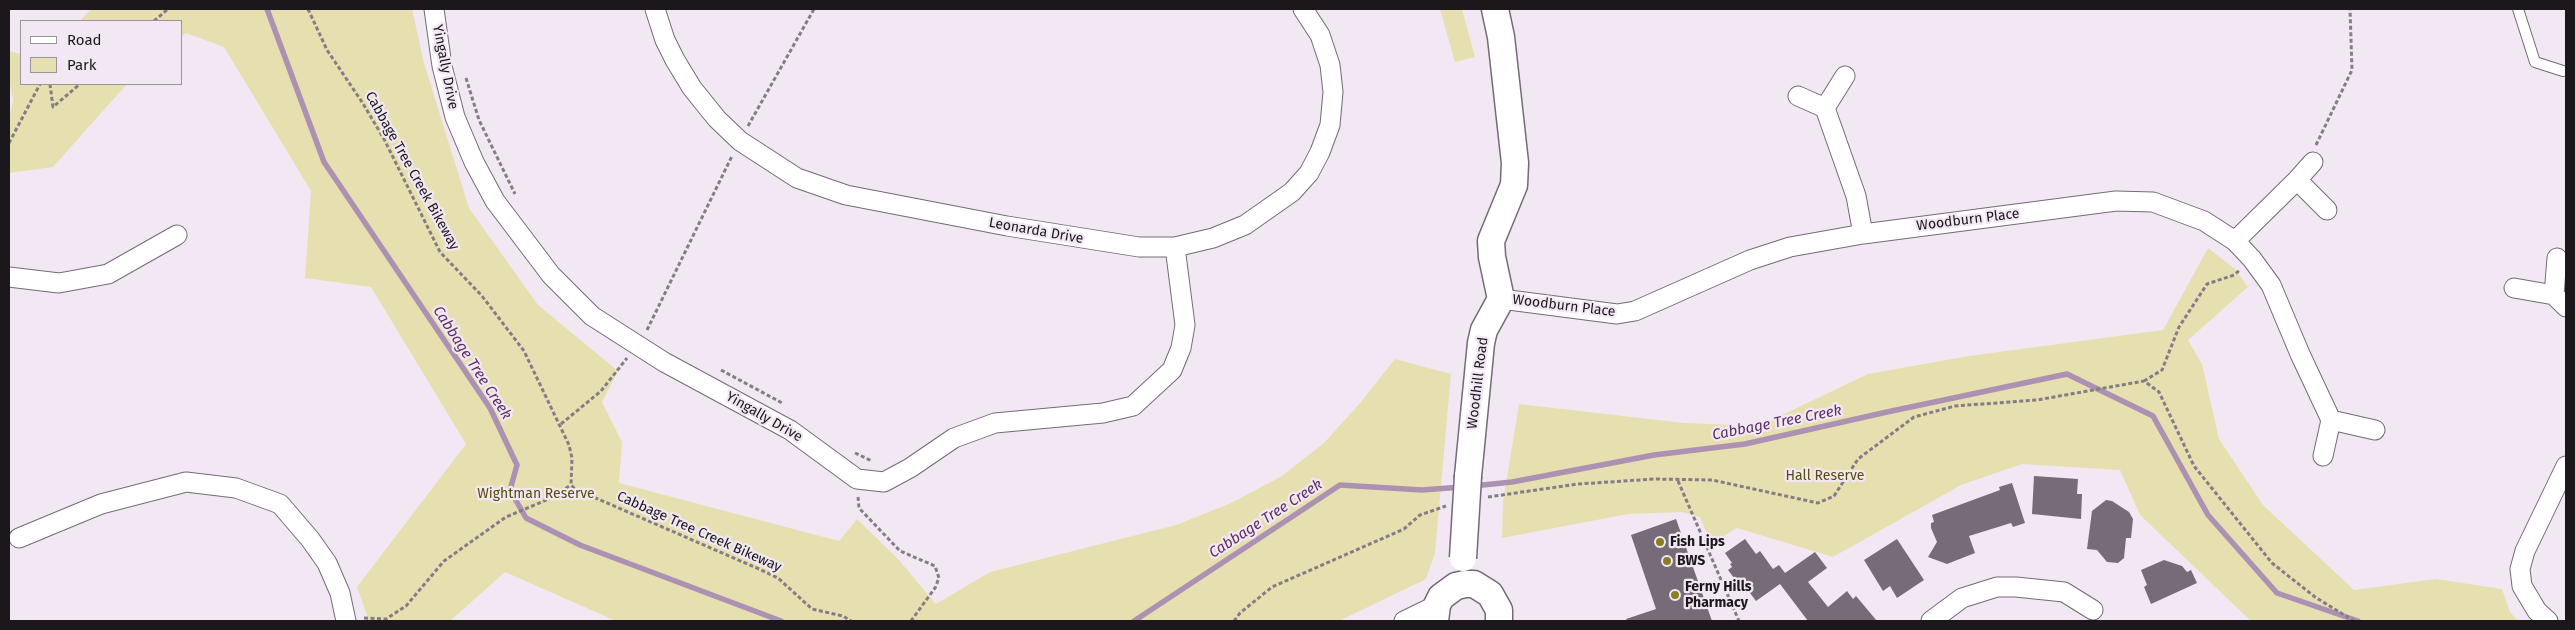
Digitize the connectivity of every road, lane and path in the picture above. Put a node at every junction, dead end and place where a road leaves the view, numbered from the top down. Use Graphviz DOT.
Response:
graph roads {
  1 [pos="168,9"];
  2 [pos="308,9"];
  3 [pos="434,9"];
  4 [pos="656,9"];
  5 [pos="814,9"];
  6 [pos="1303,9"];
  7 [pos="1495,9"];
  8 [pos="2350,9"];
  9 [pos="2518,9"];
  10 [pos="155,20"];
  11 [pos="2562,71"];
  12 [pos="465,75"];
  13 [pos="1845,76"];
  14 [pos="39,85"];
  15 [pos="50,85"];
  16 [pos="79,85"];
  17 [pos="1798,96"];
  18 [pos="1825,108"];
  19 [pos="745,131"];
  20 [pos="9,143"];
  21 [pos="734,151"];
  22 [pos="2313,162"];
  23 [pos="2297,180"];
  24 [pos="519,203"];
  25 [pos="2327,210"];
  26 [pos="1863,234"];
  27 [pos="177,235"];
  28 [pos="2236,241"];
  29 [pos="1175,247"];
  30 [pos="2557,258"];
  31 [pos="2252,259"];
  32 [pos="9,277"];
  33 [pos="2514,288"];
  34 [pos="1501,299"];
  35 [pos="2560,301"];
  36 [pos="638,327"];
  37 [pos="646,332"];
  38 [pos="653,336"];
  39 [pos="630,354"];
  40 [pos="718,369"];
  41 [pos="2144,381"];
  42 [pos="787,406"];
  43 [pos="2331,420"];
  44 [pos="561,424"];
  45 [pos="2375,430"];
  46 [pos="848,448"];
  47 [pos="2323,456"];
  48 [pos="874,462"];
  49 [pos="2566,466"];
  50 [pos="857,479"];
  51 [pos="1678,481"];
  52 [pos="571,484"];
  53 [pos="1486,498"];
  54 [pos="1452,505"];
  55 [pos="19,538"];
  56 [pos="1465,585"];
  57 [pos="2093,610"];
  58 [pos="1436,613"];
  59 [pos="346,621"];
  60 [pos="851,621"];
  61 [pos="911,621"];
  62 [pos="1234,621"];
  63 [pos="1408,621"];
  64 [pos="1499,621"];
  65 [pos="1739,621"];
  66 [pos="1931,621"];
  67 [pos="2354,621"];
  68 [pos="2548,621"];
  1 -- 10 [label="path"];
  2 -- 44 [label="path, Cabbage Tree Creek Bikeway"];
  3 -- 50 [label="street, Yingally Drive"];
  4 -- 29 [label="street, Leonarda Drive"];
  5 -- 19 [label="path"];
  6 -- 29 [label="street, Leonarda Drive"];
  7 -- 34 [label="street"];
  8 -- 22 [label="path"];
  9 -- 11 [label="lane"];
  12 -- 24 [label="path"];
  13 -- 18 [label="street"];
  14 -- 20 [label="path"];
  15 -- 16 [label="path"];
  17 -- 18 [label="street"];
  18 -- 26 [label="street"];
  21 -- 37 [label="path"];
  22 -- 23 [label="street"];
  23 -- 25 [label="street"];
  23 -- 28 [label="street"];
  26 -- 28 [label="street, Woodburn Place"];
  26 -- 34 [label="street, Woodburn Place"];
  27 -- 32 [label="street"];
  28 -- 31 [label="street, Woodburn Place"];
  29 -- 50 [label="street, Yingally Drive"];
  30 -- 35 [label="street"];
  31 -- 41 [label="path"];
  31 -- 43 [label="street, Woodburn Place"];
  33 -- 35 [label="street"];
  34 -- 56 [label="street, Woodhill Road, bridge"];
  36 -- 37 [label="path"];
  37 -- 38 [label="path"];
  39 -- 44 [label="path"];
  40 -- 42 [label="path"];
  41 -- 51 [label="path"];
  41 -- 67 [label="path"];
  43 -- 45 [label="street"];
  43 -- 47 [label="street"];
  44 -- 52 [label="path, Cabbage Tree Creek Bikeway"];
  46 -- 48 [label="path"];
  49 -- 68 [label="street"];
  50 -- 61 [label="path"];
  51 -- 53 [label="path"];
  51 -- 65 [label="path"];
  52 -- 59 [label="path"];
  52 -- 60 [label="path, Cabbage Tree Creek Bikeway"];
  54 -- 62 [label="path"];
  55 -- 59 [label="street"];
  56 -- 58 [label="street"];
  56 -- 64 [label="street"];
  57 -- 66 [label="street"];
  58 -- 63 [label="street"];
}
